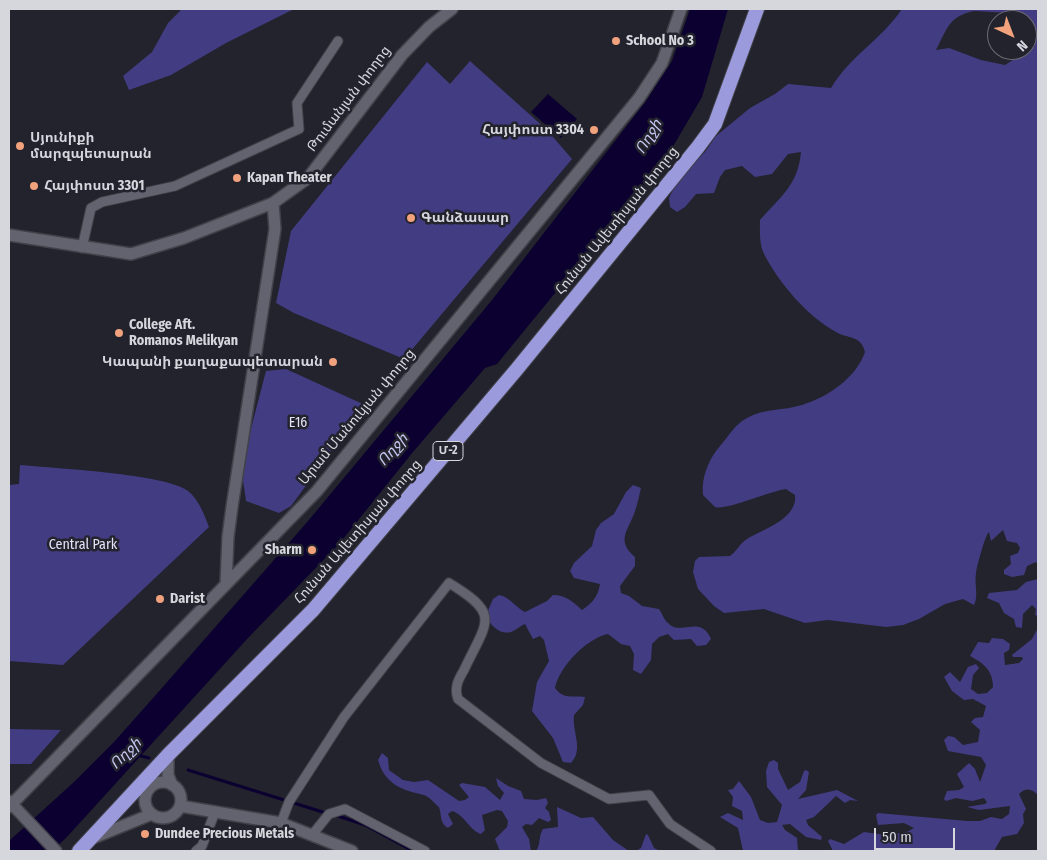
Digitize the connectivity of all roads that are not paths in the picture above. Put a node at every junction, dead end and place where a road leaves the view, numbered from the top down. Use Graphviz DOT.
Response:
graph roads {
  1 [pos="452,9"];
  2 [pos="681,9"];
  3 [pos="757,9"];
  4 [pos="338,41"];
  5 [pos="274,203"];
  6 [pos="9,235"];
  7 [pos="82,248"];
  8 [pos="226,584"];
  9 [pos="168,755"];
  10 [pos="172,785"];
  11 [pos="10,804"];
  12 [pos="180,806"];
  13 [pos="215,812"];
  14 [pos="152,814"];
  15 [pos="281,823"];
  16 [pos="312,835"];
  17 [pos="93,838"];
  18 [pos="56,851"];
  19 [pos="79,851"];
  20 [pos="196,851"];
  21 [pos="352,851"];
  22 [pos="425,851"];
  23 [pos="711,851"];
  1 -- 5 [label="street, Թումանյան փողոց"];
  2 -- 8 [label="street, Արամ Մանուկյան փողոց"];
  3 -- 9 [label="highway, Հունան Ավետիսյան փողոց / Մ-2"];
  4 -- 7 [label="street"];
  5 -- 7 [label="street, Թումանյան փողոց"];
  5 -- 8 [label="street"];
  6 -- 7 [label="street, Թումանյան փողոց"];
  8 -- 11 [label="street, Արամ Մանուկյան փողոց"];
  9 -- 10 [label="street"];
  9 -- 17 [label="highway, Հունան Ավետիսյան փողոց / Մ-2"];
  10 -- 12 [label="street"];
  10 -- 14 [label="street"];
  11 -- 18 [label="street"];
  12 -- 13 [label="street"];
  12 -- 14 [label="street"];
  13 -- 15 [label="street"];
  13 -- 20 [label="street"];
  14 -- 17 [label="street"];
  15 -- 16 [label="street"];
  15 -- 23 [label="street"];
  16 -- 21 [label="street"];
  16 -- 22 [label="street"];
  17 -- 19 [label="highway, Հունան Ավետիսյան փողոց / Մ-2"];
}
